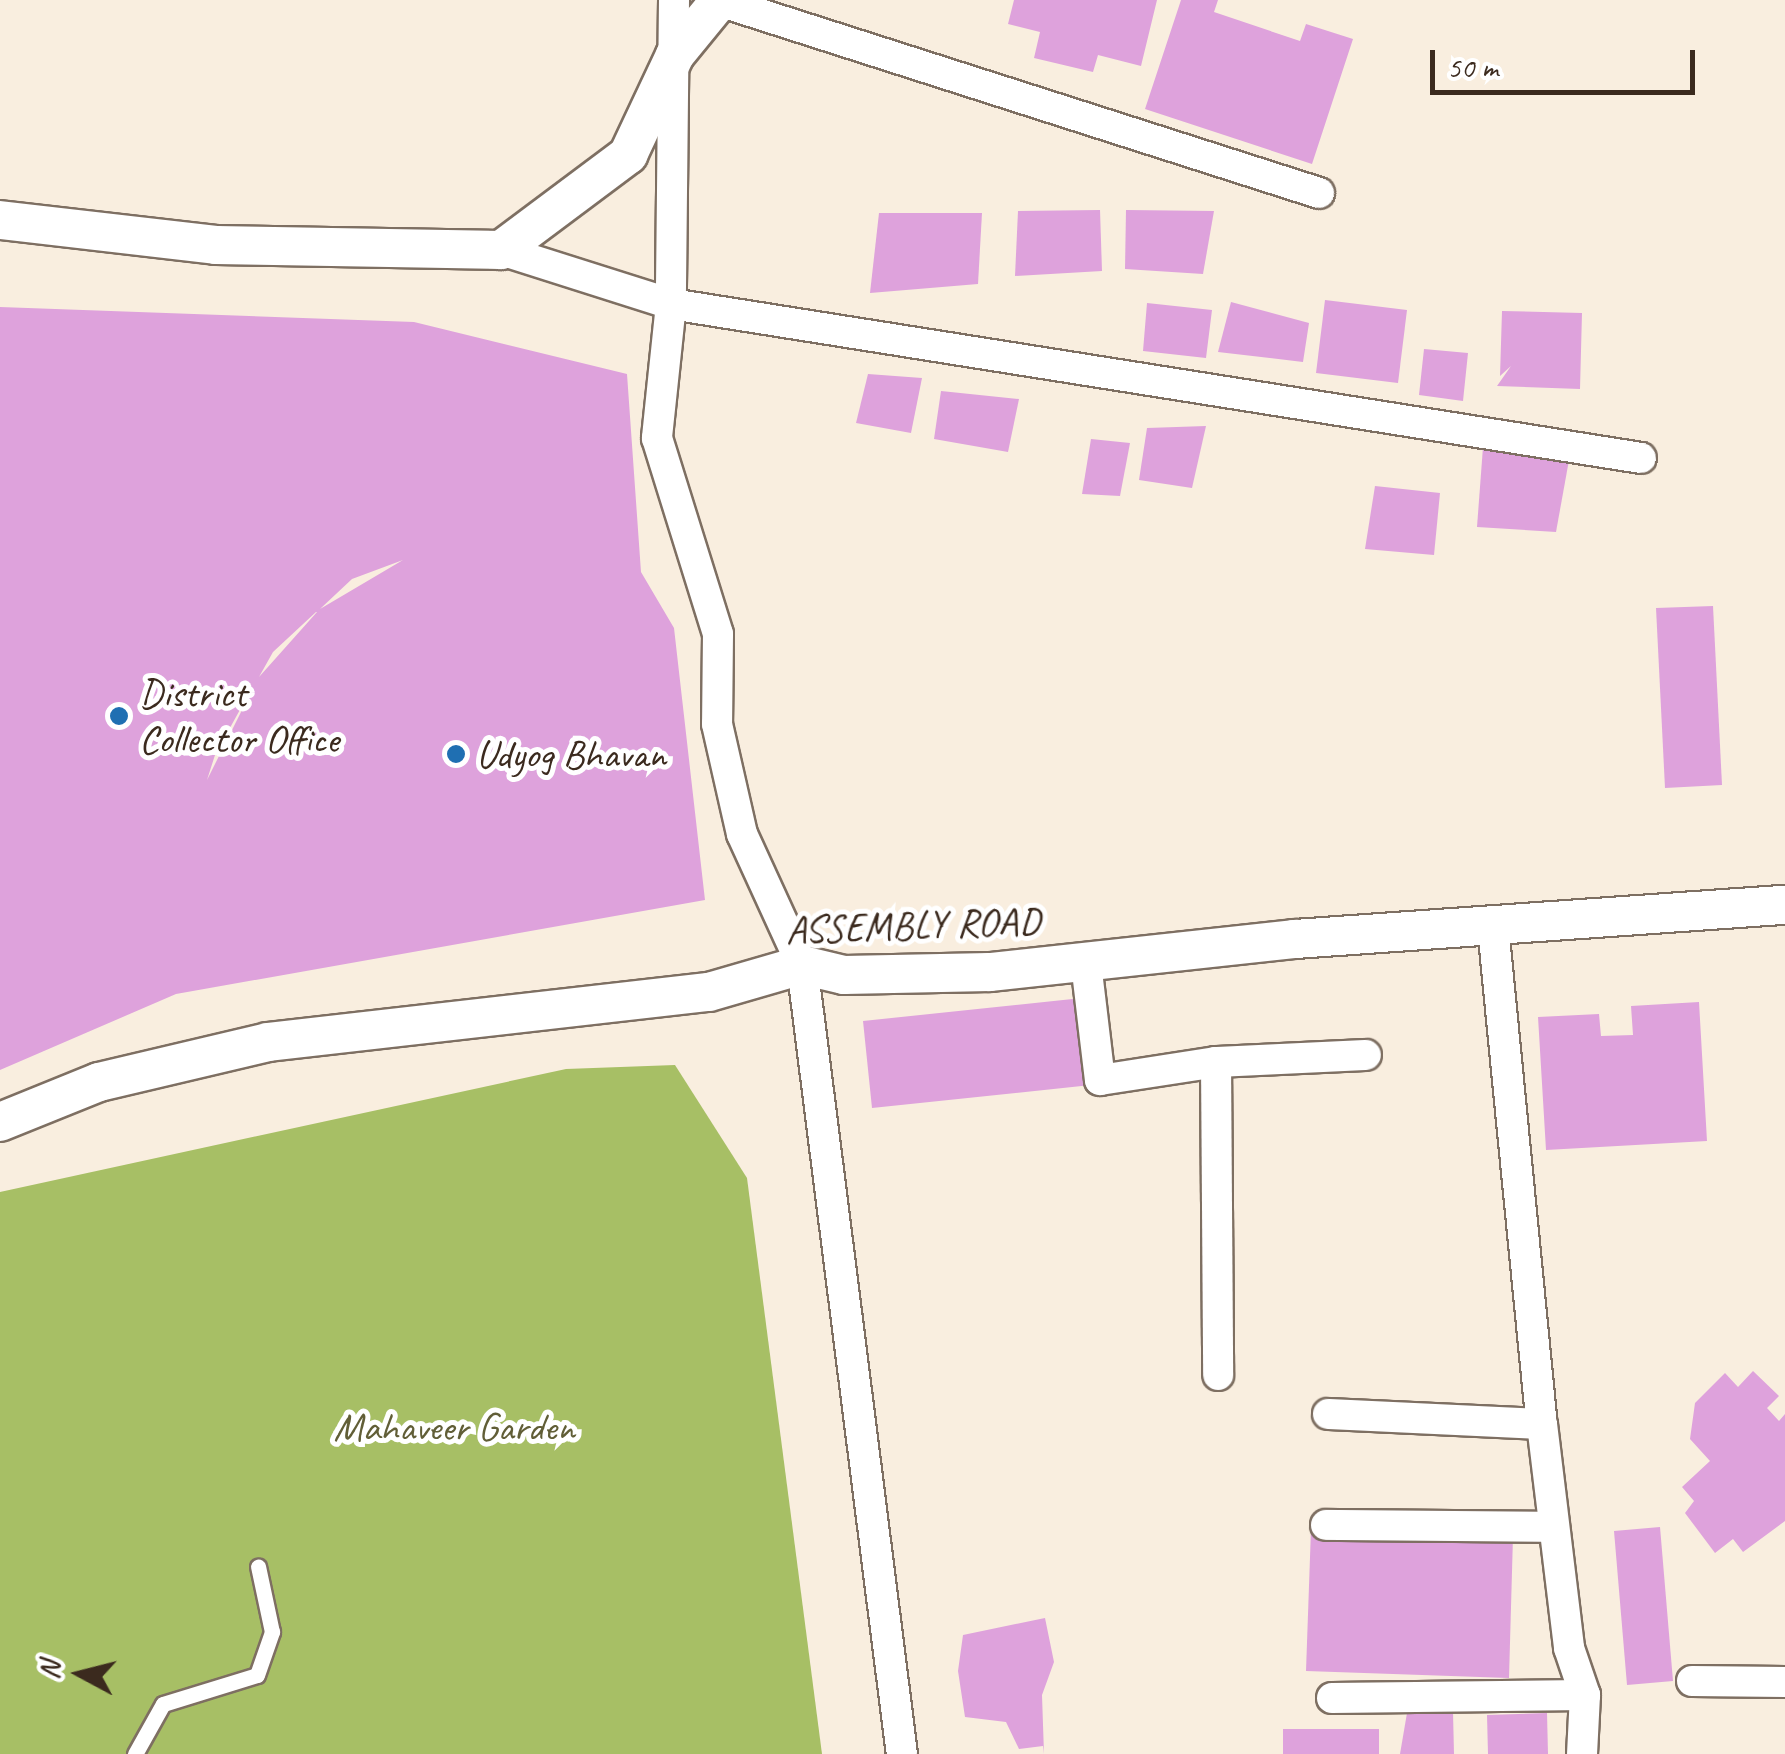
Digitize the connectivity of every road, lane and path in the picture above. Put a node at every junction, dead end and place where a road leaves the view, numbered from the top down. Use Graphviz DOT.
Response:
graph roads {
  1 [pos="674,0"];
  2 [pos="719,1"];
  3 [pos="675,55"];
  4 [pos="1319,193"];
  5 [pos="0,220"];
  6 [pos="501,250"];
  7 [pos="671,304"];
  8 [pos="1642,458"];
  9 [pos="1785,905"];
  10 [pos="1493,928"];
  11 [pos="1086,963"];
  12 [pos="802,965"];
  13 [pos="1366,1056"];
  14 [pos="1216,1062"];
  15 [pos="0,1122"];
  16 [pos="1218,1374"];
  17 [pos="1328,1414"];
  18 [pos="1542,1424"];
  19 [pos="1326,1524"];
  20 [pos="1554,1528"];
  21 [pos="258,1566"];
  22 [pos="1692,1680"];
  23 [pos="1785,1682"];
  24 [pos="1585,1695"];
  25 [pos="1332,1698"];
  26 [pos="906,1751"];
  27 [pos="135,1754"];
  28 [pos="1582,1754"];
  1 -- 3 [label="street"];
  2 -- 3 [label="street"];
  2 -- 4 [label="street"];
  3 -- 6 [label="street"];
  3 -- 7 [label="street"];
  5 -- 6 [label="street"];
  6 -- 7 [label="street"];
  7 -- 8 [label="street"];
  7 -- 12 [label="street"];
  9 -- 10 [label="street, ASSEMBLY ROAD"];
  10 -- 11 [label="street, ASSEMBLY ROAD"];
  10 -- 18 [label="street"];
  11 -- 12 [label="street, ASSEMBLY ROAD"];
  11 -- 14 [label="street"];
  12 -- 15 [label="street, ASSEMBLY ROAD"];
  12 -- 26 [label="street"];
  13 -- 14 [label="street"];
  14 -- 16 [label="street"];
  17 -- 18 [label="street"];
  18 -- 20 [label="street"];
  19 -- 20 [label="street"];
  20 -- 24 [label="street"];
  21 -- 27 [label="lane"];
  22 -- 23 [label="street"];
  24 -- 25 [label="street"];
  24 -- 28 [label="street"];
}
